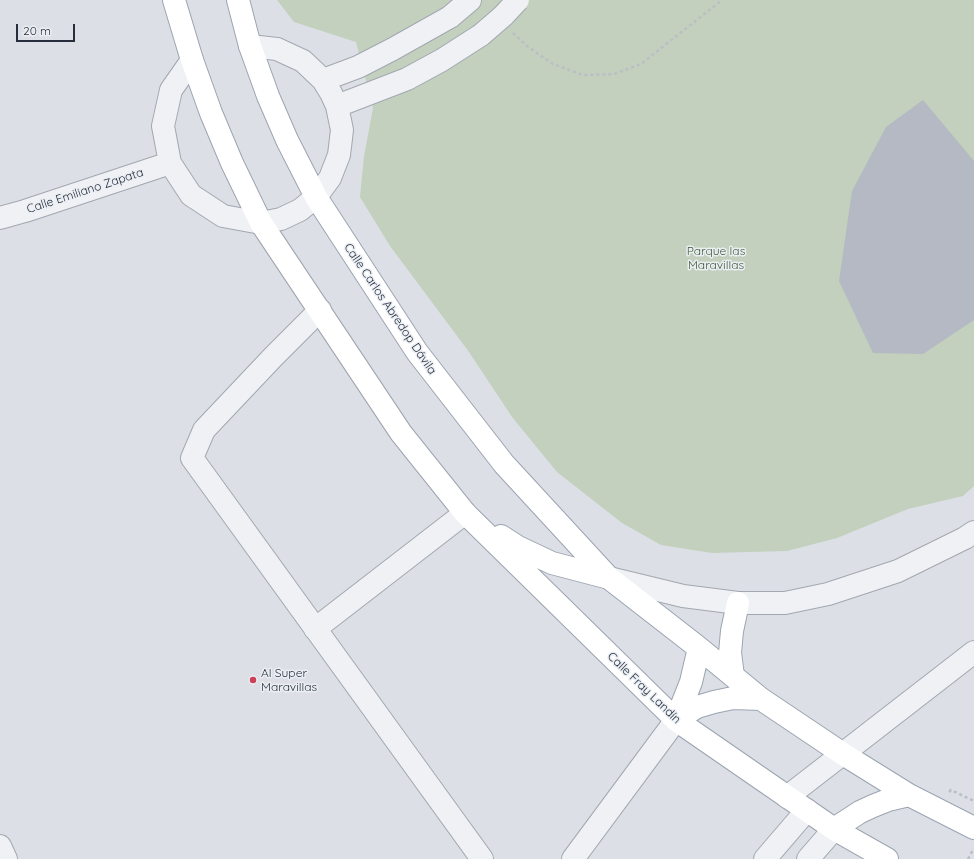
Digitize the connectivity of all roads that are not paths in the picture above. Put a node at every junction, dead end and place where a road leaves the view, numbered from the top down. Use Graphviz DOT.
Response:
graph roads {
  1 [pos="174,0"];
  2 [pos="238,0"];
  3 [pos="470,0"];
  4 [pos="518,0"];
  5 [pos="250,46"];
  6 [pos="192,60"];
  7 [pos="323,80"];
  8 [pos="337,106"];
  9 [pos="170,163"];
  10 [pos="316,197"];
  11 [pos="0,218"];
  12 [pos="261,223"];
  13 [pos="320,310"];
  14 [pos="465,513"];
  15 [pos="974,532"];
  16 [pos="609,578"];
  17 [pos="738,603"];
  18 [pos="315,629"];
  19 [pos="699,648"];
  20 [pos="974,652"];
  21 [pos="733,676"];
  22 [pos="761,699"];
  23 [pos="676,720"];
  24 [pos="843,754"];
  25 [pos="909,795"];
  26 [pos="787,798"];
  27 [pos="807,810"];
  28 [pos="974,828"];
  29 [pos="840,833"];
  30 [pos="0,846"];
  31 [pos="6,859"];
  32 [pos="482,859"];
  33 [pos="573,859"];
  34 [pos="765,859"];
  35 [pos="808,859"];
  36 [pos="827,859"];
  37 [pos="886,859"];
  1 -- 6 [label="main road"];
  2 -- 5 [label="main road, Calle Carlos Abredop Dávila"];
  3 -- 7 [label="street"];
  4 -- 8 [label="street, bridge"];
  5 -- 7 [label="street"];
  5 -- 10 [label="main road, Calle Carlos Abredop Dávila"];
  6 -- 9 [label="street"];
  6 -- 12 [label="main road"];
  7 -- 8 [label="street"];
  8 -- 10 [label="street"];
  9 -- 11 [label="street, Calle Emiliano Zapata"];
  9 -- 12 [label="street"];
  10 -- 12 [label="street"];
  10 -- 16 [label="main road, Calle Carlos Abredop Dávila"];
  12 -- 13 [label="main road"];
  13 -- 14 [label="main road"];
  13 -- 18 [label="street"];
  14 -- 16 [label="main road"];
  14 -- 18 [label="street"];
  14 -- 23 [label="main road, Calle Fray Landín"];
  15 -- 17 [label="street"];
  16 -- 17 [label="street"];
  16 -- 19 [label="main road"];
  17 -- 21 [label="main road"];
  18 -- 32 [label="street"];
  19 -- 21 [label="main road"];
  19 -- 23 [label="main road"];
  20 -- 24 [label="street"];
  21 -- 22 [label="main road"];
  22 -- 23 [label="main road"];
  22 -- 24 [label="main road"];
  23 -- 26 [label="main road, Calle Fray Landín"];
  23 -- 33 [label="street"];
  24 -- 25 [label="main road"];
  24 -- 26 [label="street"];
  25 -- 28 [label="main road"];
  25 -- 29 [label="main road"];
  26 -- 27 [label="main road, Calle Fray Landín"];
  27 -- 29 [label="main road, Calle Fray Landín"];
  27 -- 34 [label="street"];
  29 -- 35 [label="street"];
  29 -- 36 [label="street"];
  29 -- 37 [label="main road, Calle Fray Landín"];
  30 -- 31 [label="street"];
}
